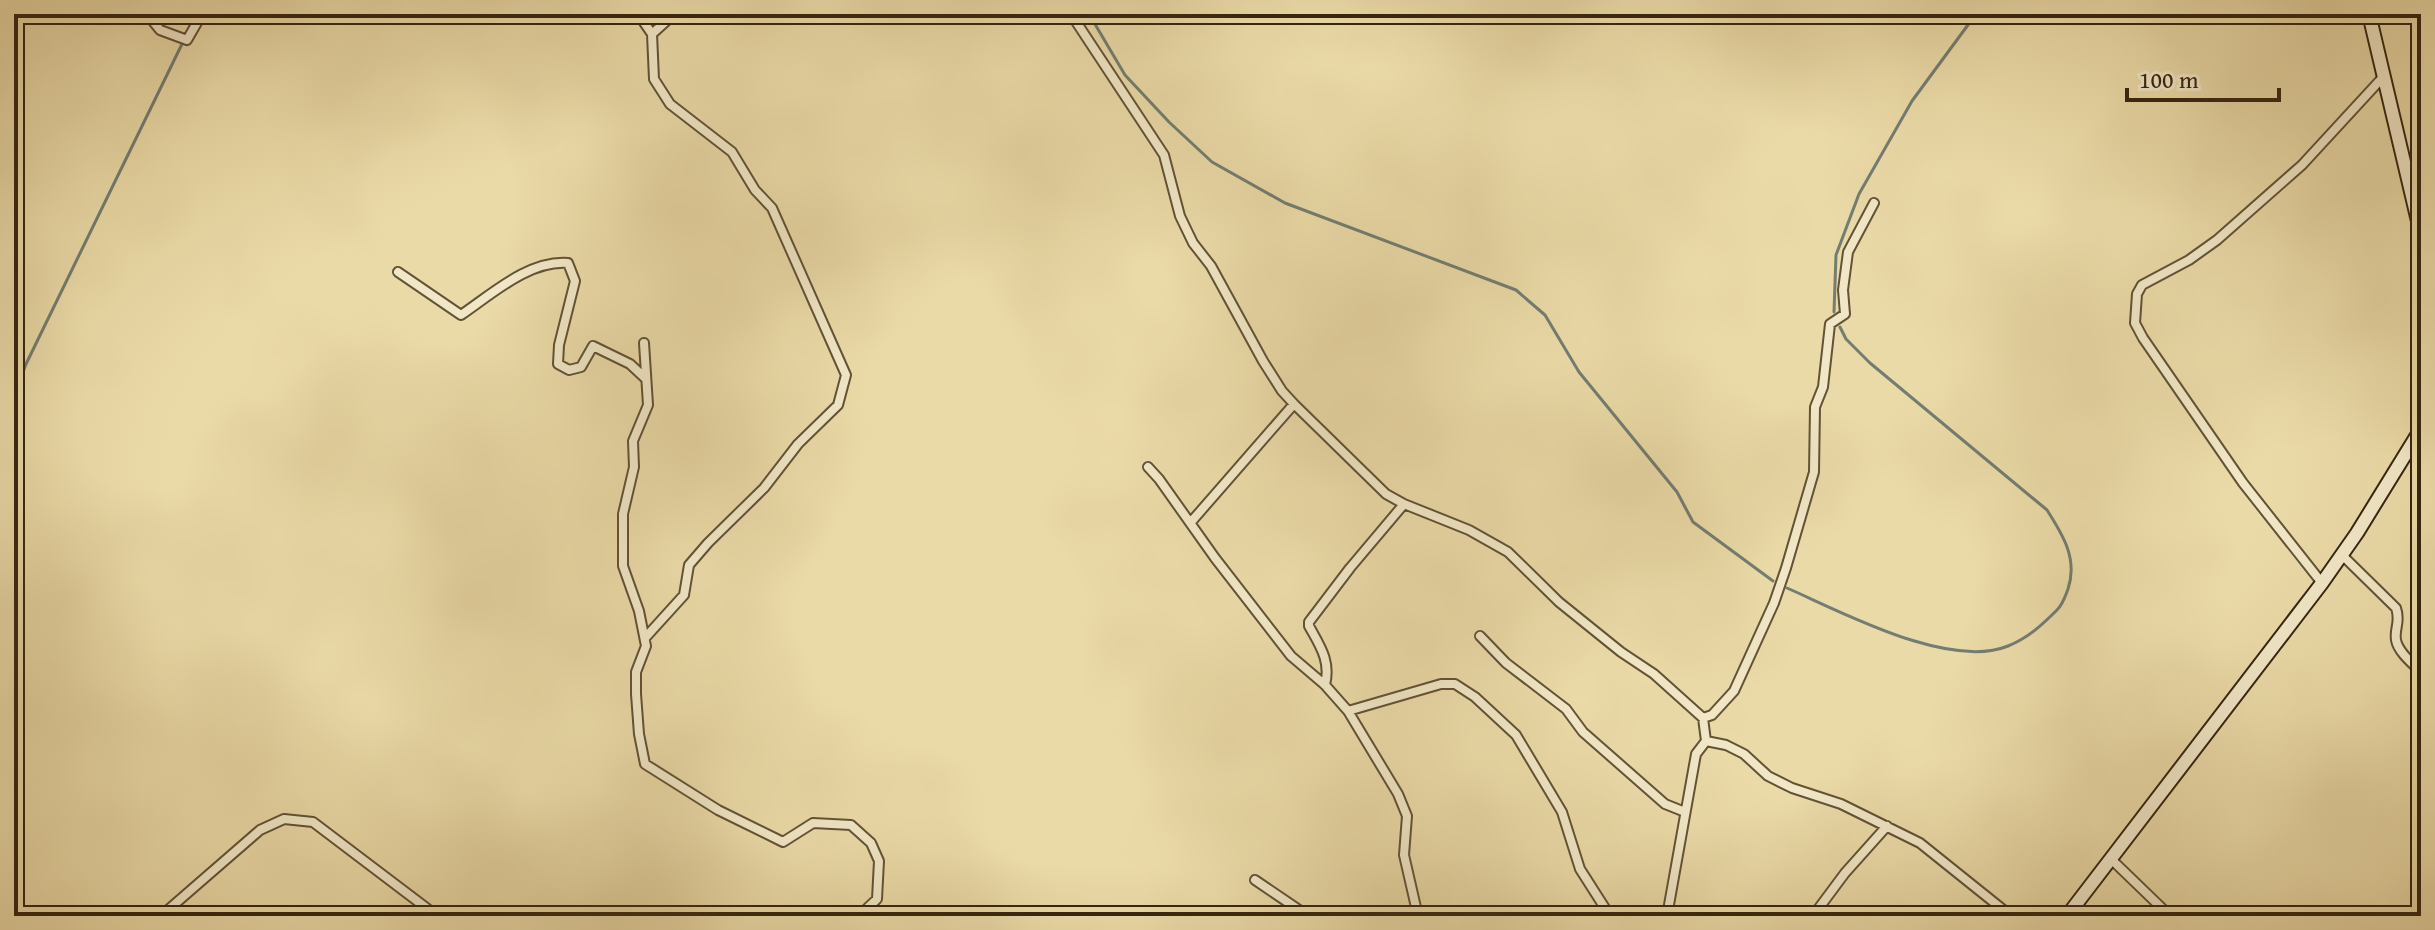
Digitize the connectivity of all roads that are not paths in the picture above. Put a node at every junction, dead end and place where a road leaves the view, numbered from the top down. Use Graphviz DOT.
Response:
graph roads {
  1 [pos="69,14"];
  2 [pos="147,14"];
  3 [pos="202,14"];
  4 [pos="631,14"];
  5 [pos="674,14"];
  6 [pos="1071,14"];
  7 [pos="2369,14"];
  8 [pos="14,15"];
  9 [pos="652,34"];
  10 [pos="2384,76"];
  11 [pos="1874,203"];
  12 [pos="2421,234"];
  13 [pos="398,272"];
  14 [pos="644,343"];
  15 [pos="645,378"];
  16 [pos="1294,404"];
  17 [pos="2421,429"];
  18 [pos="1148,467"];
  19 [pos="1404,504"];
  20 [pos="1191,522"];
  21 [pos="2342,555"];
  22 [pos="2322,583"];
  23 [pos="1480,636"];
  24 [pos="645,638"];
  25 [pos="2421,672"];
  26 [pos="1325,685"];
  27 [pos="1348,711"];
  28 [pos="1703,718"];
  29 [pos="1706,741"];
  30 [pos="1685,812"];
  31 [pos="1887,826"];
  32 [pos="2111,859"];
  33 [pos="1255,880"];
  34 [pos="161,916"];
  35 [pos="437,916"];
  36 [pos="859,916"];
  37 [pos="1308,916"];
  38 [pos="1418,916"];
  39 [pos="1610,916"];
  40 [pos="1667,916"];
  41 [pos="1813,916"];
  42 [pos="2011,916"];
  43 [pos="2067,916"];
  44 [pos="2170,916"];
  1 -- 8 [label="street"];
  2 -- 3 [label="street"];
  4 -- 9 [label="street"];
  5 -- 9 [label="street"];
  6 -- 16 [label="street"];
  7 -- 10 [label="street"];
  9 -- 24 [label="street"];
  10 -- 12 [label="street"];
  10 -- 22 [label="street"];
  11 -- 28 [label="street"];
  13 -- 15 [label="street"];
  14 -- 15 [label="street"];
  15 -- 24 [label="street"];
  16 -- 19 [label="street"];
  16 -- 20 [label="street"];
  17 -- 21 [label="street"];
  18 -- 20 [label="street"];
  19 -- 26 [label="street"];
  19 -- 28 [label="street"];
  20 -- 26 [label="street"];
  21 -- 22 [label="street"];
  21 -- 25 [label="street"];
  22 -- 32 [label="street"];
  23 -- 30 [label="street"];
  24 -- 36 [label="street"];
  26 -- 27 [label="street"];
  27 -- 38 [label="street"];
  27 -- 39 [label="street"];
  28 -- 29 [label="street"];
  29 -- 30 [label="street"];
  29 -- 31 [label="street"];
  30 -- 40 [label="street"];
  31 -- 41 [label="street"];
  31 -- 42 [label="street"];
  32 -- 43 [label="street"];
  32 -- 44 [label="street"];
  33 -- 37 [label="street"];
  34 -- 35 [label="street"];
}
